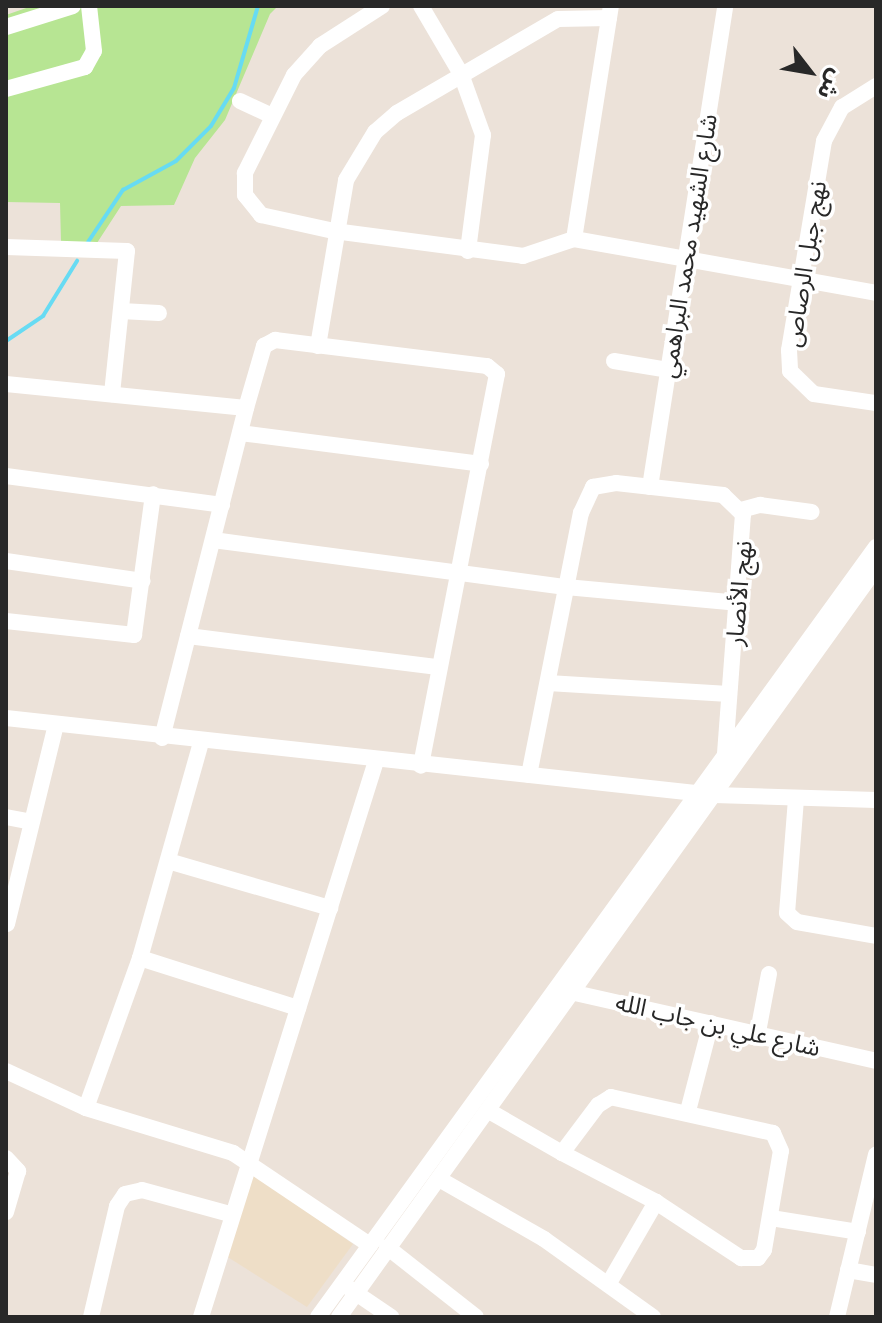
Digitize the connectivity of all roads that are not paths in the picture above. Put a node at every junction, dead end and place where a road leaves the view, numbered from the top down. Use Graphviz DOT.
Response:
graph roads {
  1 [pos="73,6"];
  2 [pos="89,6"];
  3 [pos="382,6"];
  4 [pos="421,6"];
  5 [pos="725,6"];
  6 [pos="610,12"];
  7 [pos="6,27"];
  8 [pos="461,74"];
  9 [pos="876,86"];
  10 [pos="6,89"];
  11 [pos="240,101"];
  12 [pos="272,116"];
  13 [pos="334,231"];
  14 [pos="574,239"];
  15 [pos="6,247"];
  16 [pos="468,251"];
  17 [pos="688,256"];
  18 [pos="804,276"];
  19 [pos="876,293"];
  20 [pos="121,311"];
  21 [pos="159,313"];
  22 [pos="318,346"];
  23 [pos="614,361"];
  24 [pos="669,370"];
  25 [pos="6,384"];
  26 [pos="112,394"];
  27 [pos="876,403"];
  28 [pos="246,408"];
  29 [pos="240,433"];
  30 [pos="481,464"];
  31 [pos="6,476"];
  32 [pos="650,487"];
  33 [pos="153,494"];
  34 [pos="222,505"];
  35 [pos="741,510"];
  36 [pos="812,512"];
  37 [pos="213,540"];
  38 [pos="876,547"];
  39 [pos="6,561"];
  40 [pos="876,568"];
  41 [pos="460,569"];
  42 [pos="143,581"];
  43 [pos="566,587"];
  44 [pos="739,603"];
  45 [pos="6,621"];
  46 [pos="188,636"];
  47 [pos="438,667"];
  48 [pos="548,683"];
  49 [pos="729,694"];
  50 [pos="6,718"];
  51 [pos="56,725"];
  52 [pos="162,738"];
  53 [pos="201,743"];
  54 [pos="376,761"];
  55 [pos="421,766"];
  56 [pos="726,766"];
  57 [pos="529,775"];
  58 [pos="708,793"];
  59 [pos="796,799"];
  60 [pos="876,800"];
  61 [pos="6,817"];
  62 [pos="32,822"];
  63 [pos="168,861"];
  64 [pos="330,908"];
  65 [pos="7,924"];
  66 [pos="876,936"];
  67 [pos="140,958"];
  68 [pos="769,974"];
  69 [pos="565,991"];
  70 [pos="298,1008"];
  71 [pos="711,1023"];
  72 [pos="758,1032"];
  73 [pos="876,1061"];
  74 [pos="6,1071"];
  75 [pos="86,1108"];
  76 [pos="489,1111"];
  77 [pos="688,1111"];
  78 [pos="562,1153"];
  79 [pos="876,1155"];
  80 [pos="6,1158"];
  81 [pos="248,1162"];
  82 [pos="439,1179"];
  83 [pos="656,1202"];
  84 [pos="6,1212"];
  85 [pos="230,1214"];
  86 [pos="771,1218"];
  87 [pos="858,1232"];
  88 [pos="379,1246"];
  89 [pos="848,1270"];
  90 [pos="876,1275"];
  91 [pos="609,1283"];
  92 [pos="349,1289"];
  93 [pos="91,1317"];
  94 [pos="201,1317"];
  95 [pos="318,1317"];
  96 [pos="339,1317"];
  97 [pos="391,1317"];
  98 [pos="476,1317"];
  99 [pos="653,1317"];
  100 [pos="837,1317"];
  1 -- 7 [label="street"];
  2 -- 10 [label="street"];
  3 -- 12 [label="street"];
  4 -- 8 [label="street"];
  5 -- 17 [label="street, شارع الشهيد محمد البراهمي"];
  6 -- 8 [label="street"];
  6 -- 14 [label="street"];
  8 -- 13 [label="street"];
  8 -- 16 [label="street"];
  9 -- 18 [label="street, نهج جبل الرصاص"];
  11 -- 12 [label="street"];
  12 -- 13 [label="street"];
  13 -- 16 [label="street"];
  13 -- 22 [label="street"];
  14 -- 16 [label="street"];
  14 -- 17 [label="street"];
  15 -- 20 [label="street"];
  17 -- 18 [label="street"];
  17 -- 24 [label="street, شارع الشهيد محمد البراهمي"];
  18 -- 19 [label="street"];
  18 -- 27 [label="street, نهج جبل الرصاص"];
  20 -- 21 [label="street"];
  20 -- 26 [label="street"];
  22 -- 28 [label="street"];
  22 -- 30 [label="street"];
  23 -- 24 [label="street"];
  24 -- 32 [label="street, شارع الشهيد محمد البراهمي"];
  25 -- 26 [label="street"];
  26 -- 28 [label="street"];
  28 -- 29 [label="street"];
  29 -- 30 [label="street"];
  29 -- 34 [label="street"];
  30 -- 41 [label="street"];
  31 -- 33 [label="street"];
  32 -- 35 [label="street, نهج الأنصار"];
  32 -- 43 [label="street, نهج الأنصار"];
  33 -- 34 [label="street"];
  33 -- 42 [label="street"];
  34 -- 37 [label="street"];
  35 -- 36 [label="street"];
  35 -- 44 [label="street, نهج الأنصار"];
  37 -- 41 [label="street"];
  37 -- 46 [label="street"];
  38 -- 56 [label="street"];
  39 -- 42 [label="street"];
  40 -- 56 [label="street"];
  41 -- 43 [label="street"];
  41 -- 47 [label="street"];
  42 -- 45 [label="street"];
  43 -- 44 [label="street"];
  43 -- 48 [label="street"];
  44 -- 49 [label="street, نهج الأنصار"];
  46 -- 47 [label="street"];
  46 -- 52 [label="street"];
  47 -- 55 [label="street"];
  48 -- 49 [label="street"];
  48 -- 57 [label="street"];
  49 -- 56 [label="street, نهج الأنصار"];
  50 -- 51 [label="street"];
  51 -- 52 [label="street"];
  51 -- 62 [label="street"];
  52 -- 53 [label="street"];
  53 -- 54 [label="street"];
  53 -- 63 [label="street"];
  54 -- 55 [label="street"];
  54 -- 64 [label="street"];
  55 -- 57 [label="street"];
  56 -- 58 [label="street"];
  57 -- 58 [label="street"];
  58 -- 59 [label="street"];
  58 -- 69 [label="street"];
  59 -- 60 [label="street"];
  59 -- 66 [label="street"];
  61 -- 62 [label="street"];
  62 -- 65 [label="street"];
  63 -- 64 [label="street"];
  63 -- 67 [label="street"];
  64 -- 70 [label="street"];
  67 -- 70 [label="street"];
  67 -- 75 [label="street"];
  68 -- 72 [label="street"];
  69 -- 71 [label="street, شارع علي بن جاب الله"];
  69 -- 76 [label="street"];
  69 -- 88 [label="street"];
  70 -- 81 [label="street"];
  71 -- 72 [label="street, شارع علي بن جاب الله"];
  71 -- 77 [label="street"];
  72 -- 73 [label="street, شارع علي بن جاب الله"];
  74 -- 75 [label="street"];
  75 -- 81 [label="street"];
  76 -- 78 [label="street"];
  76 -- 82 [label="street"];
  77 -- 78 [label="street"];
  77 -- 86 [label="street"];
  78 -- 83 [label="street"];
  79 -- 87 [label="street"];
  80 -- 84 [label="street"];
  81 -- 85 [label="street"];
  81 -- 88 [label="street"];
  82 -- 88 [label="street"];
  82 -- 91 [label="street"];
  83 -- 86 [label="street"];
  83 -- 91 [label="street"];
  85 -- 93 [label="street"];
  85 -- 94 [label="street"];
  86 -- 87 [label="street"];
  87 -- 89 [label="street"];
  88 -- 92 [label="street"];
  88 -- 98 [label="street"];
  89 -- 90 [label="street"];
  89 -- 100 [label="street"];
  91 -- 99 [label="street"];
  92 -- 95 [label="street"];
  92 -- 96 [label="street"];
  92 -- 97 [label="street"];
}
